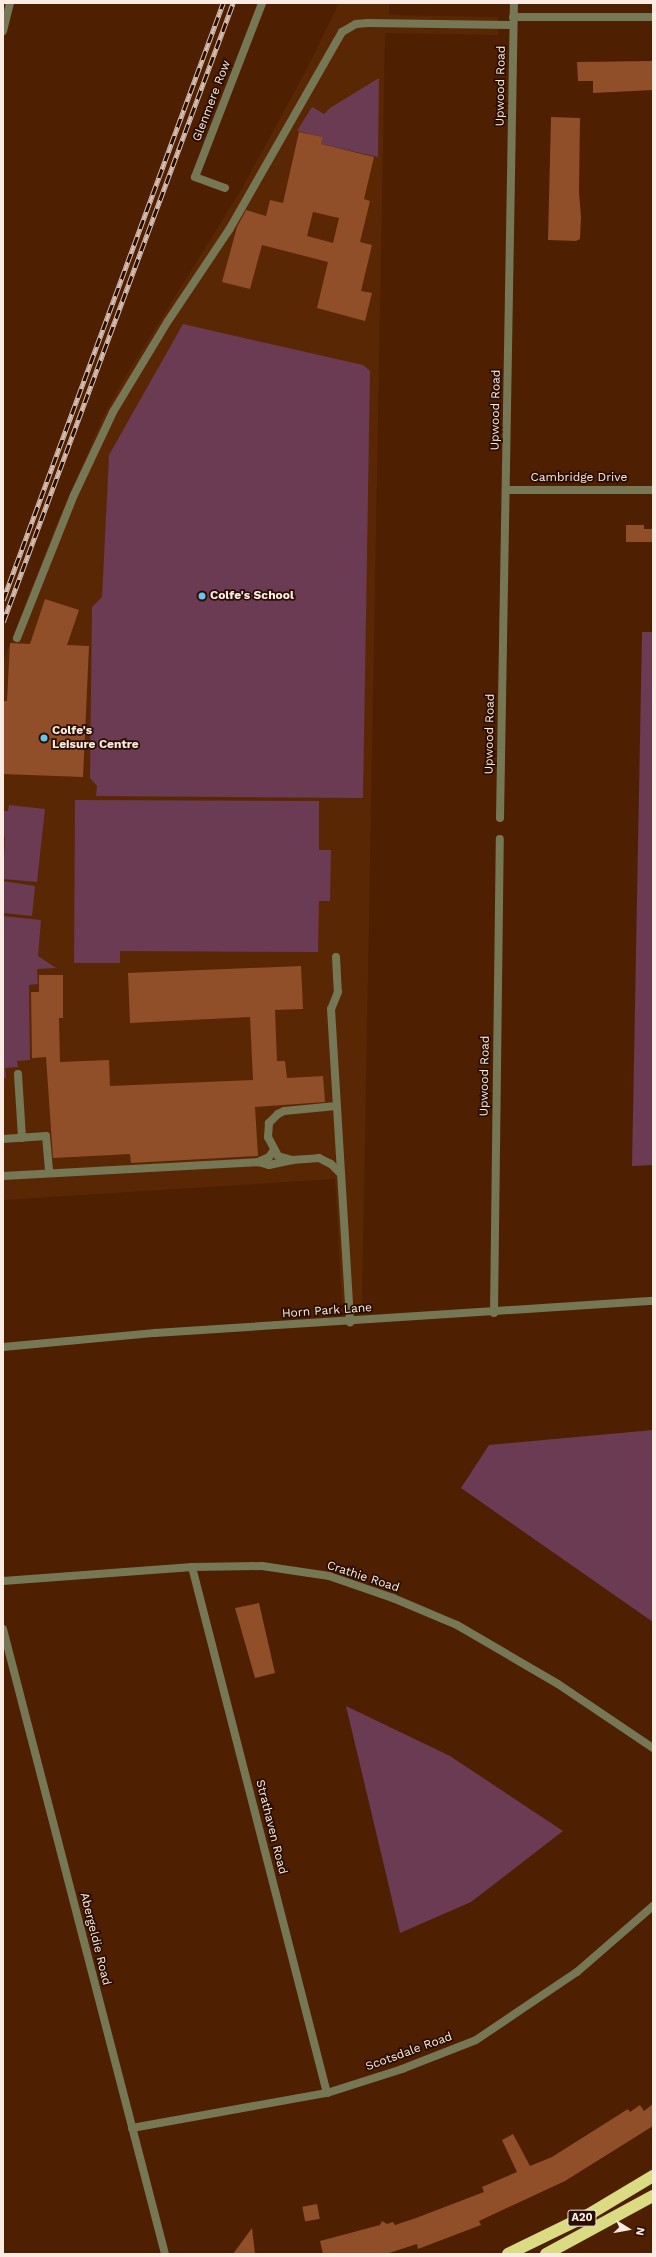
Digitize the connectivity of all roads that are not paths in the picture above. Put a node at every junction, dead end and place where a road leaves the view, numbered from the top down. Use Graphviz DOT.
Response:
graph roads {
  1 [pos="10,3"];
  2 [pos="262,3"];
  3 [pos="514,3"];
  4 [pos="513,17"];
  5 [pos="653,17"];
  6 [pos="513,26"];
  7 [pos="3,31"];
  8 [pos="225,188"];
  9 [pos="506,490"];
  10 [pos="653,490"];
  11 [pos="17,638"];
  12 [pos="500,818"];
  13 [pos="500,839"];
  14 [pos="336,957"];
  15 [pos="18,1074"];
  16 [pos="336,1106"];
  17 [pos="22,1138"];
  18 [pos="3,1139"];
  19 [pos="274,1150"];
  20 [pos="292,1160"];
  21 [pos="258,1162"];
  22 [pos="48,1173"];
  23 [pos="340,1173"];
  24 [pos="3,1176"];
  25 [pos="653,1301"];
  26 [pos="494,1313"];
  27 [pos="350,1322"];
  28 [pos="3,1347"];
  29 [pos="192,1567"];
  30 [pos="3,1581"];
  31 [pos="3,1629"];
  32 [pos="653,1748"];
  33 [pos="653,1906"];
  34 [pos="327,2093"];
  35 [pos="132,2128"];
  36 [pos="653,2176"];
  37 [pos="653,2196"];
  38 [pos="164,2254"];
  39 [pos="508,2254"];
  40 [pos="546,2254"];
  1 -- 7 [label="street"];
  2 -- 8 [label="street, Glenmere Row"];
  3 -- 4 [label="street, Upwood Road"];
  4 -- 5 [label="street"];
  4 -- 6 [label="street, Upwood Road"];
  6 -- 9 [label="street, Upwood Road"];
  6 -- 11 [label="street"];
  9 -- 10 [label="street, Cambridge Drive"];
  9 -- 12 [label="street, Upwood Road"];
  13 -- 26 [label="street, Upwood Road"];
  14 -- 16 [label="street"];
  15 -- 17 [label="street"];
  16 -- 19 [label="street"];
  16 -- 23 [label="street"];
  17 -- 18 [label="street"];
  17 -- 22 [label="street"];
  19 -- 20 [label="street"];
  19 -- 21 [label="street"];
  20 -- 21 [label="street"];
  20 -- 23 [label="street"];
  21 -- 22 [label="street"];
  22 -- 24 [label="street"];
  23 -- 27 [label="street"];
  25 -- 26 [label="street, Horn Park Lane"];
  26 -- 27 [label="street, Horn Park Lane"];
  27 -- 28 [label="street, Horn Park Lane"];
  29 -- 30 [label="street, Crathie Road"];
  29 -- 32 [label="street, Crathie Road"];
  29 -- 34 [label="street, Strathaven Road"];
  31 -- 35 [label="street, Abergeldie Road"];
  33 -- 34 [label="street, Scotsdale Road"];
  34 -- 35 [label="street, Scotsdale Road"];
  35 -- 38 [label="street, Abergeldie Road"];
  36 -- 39 [label="highway, A20"];
  37 -- 40 [label="highway, A20"];
}
